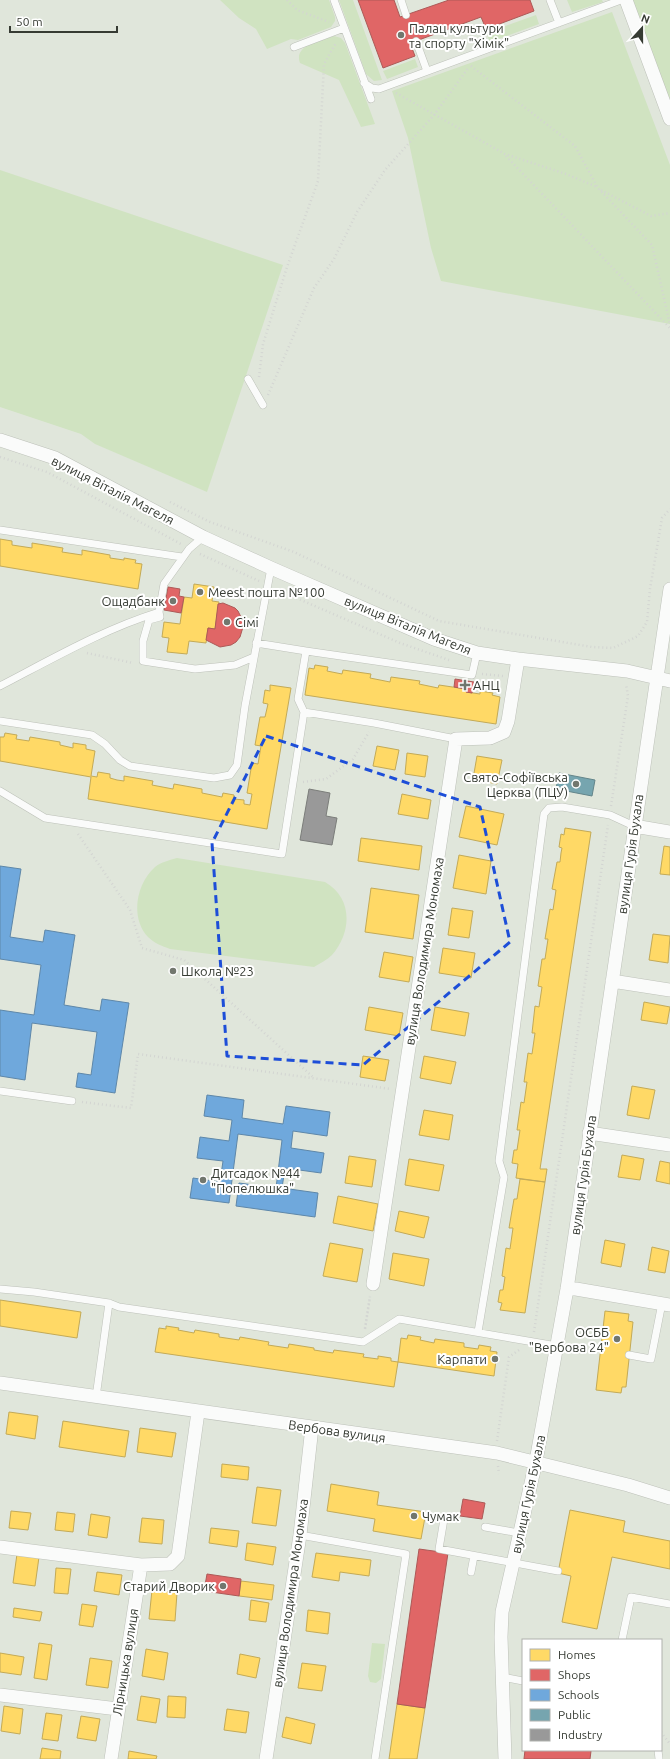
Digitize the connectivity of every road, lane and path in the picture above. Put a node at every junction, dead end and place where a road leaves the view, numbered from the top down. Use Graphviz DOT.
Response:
graph roads {
  1 [pos="287,0"];
  2 [pos="334,0"];
  3 [pos="401,0"];
  4 [pos="550,0"];
  5 [pos="621,0"];
  6 [pos="626,0"];
  7 [pos="406,14"];
  8 [pos="559,23"];
  9 [pos="344,28"];
  10 [pos="416,41"];
  11 [pos="294,47"];
  12 [pos="468,56"];
  13 [pos="470,66"];
  14 [pos="427,71"];
  15 [pos="364,83"];
  16 [pos="379,89"];
  17 [pos="371,99"];
  18 [pos="434,115"];
  19 [pos="670,119"];
  20 [pos="505,154"];
  21 [pos="598,188"];
  22 [pos="670,213"];
  23 [pos="670,326"];
  24 [pos="248,379"];
  25 [pos="259,379"];
  26 [pos="263,405"];
  27 [pos="0,440"];
  28 [pos="167,501"];
  29 [pos="670,509"];
  30 [pos="0,530"];
  31 [pos="203,536"];
  32 [pos="182,557"];
  33 [pos="271,568"];
  34 [pos="670,589"];
  35 [pos="159,612"];
  36 [pos="256,643"];
  37 [pos="70,649"];
  38 [pos="306,651"];
  39 [pos="477,653"];
  40 [pos="254,657"];
  41 [pos="518,659"];
  42 [pos="143,661"];
  43 [pos="479,673"];
  44 [pos="625,677"];
  45 [pos="515,678"];
  46 [pos="657,678"];
  47 [pos="670,681"];
  48 [pos="0,686"];
  49 [pos="304,712"];
  50 [pos="0,721"];
  51 [pos="374,723"];
  52 [pos="456,739"];
  53 [pos="292,784"];
  54 [pos="0,791"];
  55 [pos="610,815"];
  56 [pos="70,822"];
  57 [pos="634,826"];
  58 [pos="670,832"];
  59 [pos="612,982"];
  60 [pos="670,990"];
  61 [pos="314,1078"];
  62 [pos="0,1091"];
  63 [pos="403,1091"];
  64 [pos="72,1101"];
  65 [pos="589,1133"];
  66 [pos="670,1145"];
  67 [pos="372,1286"];
  68 [pos="0,1289"];
  69 [pos="567,1289"];
  70 [pos="108,1303"];
  71 [pos="666,1304"];
  72 [pos="478,1332"];
  73 [pos="532,1341"];
  74 [pos="363,1342"];
  75 [pos="557,1346"];
  76 [pos="629,1355"];
  77 [pos="0,1383"];
  78 [pos="96,1397"];
  79 [pos="198,1412"];
  80 [pos="312,1427"];
  81 [pos="497,1453"];
  82 [pos="536,1461"];
  83 [pos="499,1474"];
  84 [pos="670,1498"];
  85 [pos="444,1519"];
  86 [pos="485,1527"];
  87 [pos="519,1533"];
  88 [pos="300,1535"];
  89 [pos="0,1547"];
  90 [pos="474,1556"];
  91 [pos="514,1563"];
  92 [pos="141,1564"];
  93 [pos="558,1571"];
  94 [pos="471,1572"];
  95 [pos="670,1604"];
  96 [pos="622,1639"];
  97 [pos="502,1677"];
  98 [pos="522,1681"];
  99 [pos="0,1695"];
  100 [pos="118,1709"];
  101 [pos="662,1733"];
  102 [pos="670,1744"];
  103 [pos="111,1759"];
  104 [pos="266,1759"];
  105 [pos="375,1759"];
  106 [pos="505,1759"];
  1 -- 9 [label="path"];
  2 -- 9 [label="lane"];
  3 -- 7 [label="lane"];
  4 -- 8 [label="lane"];
  5 -- 8 [label="lane"];
  6 -- 19 [label="street"];
  8 -- 12 [label="lane"];
  9 -- 11 [label="lane"];
  9 -- 15 [label="lane"];
  9 -- 25 [label="path"];
  10 -- 14 [label="lane"];
  12 -- 13 [label="path"];
  12 -- 14 [label="lane"];
  13 -- 18 [label="path"];
  13 -- 21 [label="path"];
  14 -- 16 [label="lane"];
  15 -- 16 [label="lane"];
  15 -- 17 [label="lane"];
  16 -- 18 [label="path"];
  18 -- 20 [label="path"];
  18 -- 26 [label="path"];
  20 -- 21 [label="path"];
  20 -- 23 [label="path"];
  21 -- 22 [label="path"];
  21 -- 23 [label="path"];
  24 -- 26 [label="lane"];
  27 -- 31 [label="street, вулиця Віталія Магеля"];
  28 -- 29 [label="path"];
  30 -- 32 [label="lane"];
  31 -- 32 [label="lane"];
  31 -- 33 [label="street, вулиця Віталія Магеля"];
  32 -- 35 [label="lane"];
  33 -- 36 [label="lane"];
  33 -- 39 [label="street, вулиця Віталія Магеля"];
  34 -- 46 [label="street, вулиця Гурія Бухала"];
  35 -- 37 [label="lane"];
  35 -- 42 [label="lane"];
  36 -- 38 [label="lane"];
  36 -- 40 [label="lane"];
  37 -- 42 [label="path"];
  37 -- 48 [label="lane"];
  38 -- 39 [label="lane"];
  38 -- 49 [label="lane"];
  39 -- 41 [label="street, вулиця Віталія Магеля"];
  40 -- 42 [label="lane"];
  40 -- 50 [label="lane"];
  41 -- 45 [label="street"];
  41 -- 46 [label="street, вулиця Віталія Магеля"];
  43 -- 45 [label="path"];
  44 -- 55 [label="path"];
  45 -- 52 [label="street"];
  46 -- 47 [label="street, вулиця Віталія Магеля"];
  46 -- 57 [label="street, вулиця Гурія Бухала"];
  49 -- 51 [label="lane"];
  49 -- 53 [label="lane"];
  51 -- 52 [label="lane"];
  51 -- 53 [label="path"];
  52 -- 63 [label="street, вулиця Володимира Мономаха"];
  53 -- 56 [label="lane"];
  54 -- 56 [label="lane"];
  55 -- 57 [label="lane"];
  55 -- 72 [label="lane"];
  55 -- 73 [label="path"];
  56 -- 61 [label="path"];
  57 -- 58 [label="street"];
  57 -- 59 [label="street, вулиця Гурія Бухала"];
  59 -- 60 [label="street"];
  59 -- 65 [label="street, вулиця Гурія Бухала"];
  61 -- 63 [label="path"];
  61 -- 64 [label="path"];
  62 -- 64 [label="lane"];
  63 -- 67 [label="street, вулиця Володимира Мономаха"];
  65 -- 66 [label="street"];
  65 -- 69 [label="street, вулиця Гурія Бухала"];
  67 -- 74 [label="path"];
  67 -- 74 [label="path"];
  68 -- 70 [label="lane"];
  69 -- 71 [label="street"];
  69 -- 75 [label="street, вулиця Гурія Бухала"];
  70 -- 74 [label="lane"];
  70 -- 78 [label="lane"];
  71 -- 76 [label="lane"];
  72 -- 73 [label="lane"];
  72 -- 74 [label="lane"];
  73 -- 75 [label="lane"];
  73 -- 81 [label="path"];
  75 -- 82 [label="street, вулиця Гурія Бухала"];
  77 -- 78 [label="street, Вербова вулиця"];
  78 -- 79 [label="street, Вербова вулиця"];
  79 -- 80 [label="street, Вербова вулиця"];
  79 -- 92 [label="street"];
  80 -- 81 [label="street, Вербова вулиця"];
  80 -- 88 [label="street, вулиця Володимира Мономаха"];
  81 -- 82 [label="street, Вербова вулиця"];
  81 -- 83 [label="path"];
  82 -- 84 [label="street, Вербова вулиця"];
  82 -- 87 [label="street, вулиця Гурія Бухала"];
  85 -- 90 [label="lane"];
  86 -- 87 [label="lane"];
  87 -- 91 [label="street, вулиця Гурія Бухала"];
  88 -- 104 [label="street, вулиця Володимира Мономаха"];
  88 -- 105 [label="lane"];
  89 -- 92 [label="street"];
  90 -- 91 [label="lane"];
  90 -- 94 [label="lane"];
  91 -- 93 [label="lane"];
  91 -- 97 [label="street, вулиця Гурія Бухала"];
  92 -- 100 [label="street, Лірницька вулиця"];
  95 -- 96 [label="lane"];
  97 -- 98 [label="lane"];
  97 -- 106 [label="street, вулиця Гурія Бухала"];
  99 -- 100 [label="street"];
  100 -- 103 [label="street, Лірницька вулиця"];
  101 -- 102 [label="path"];
}
